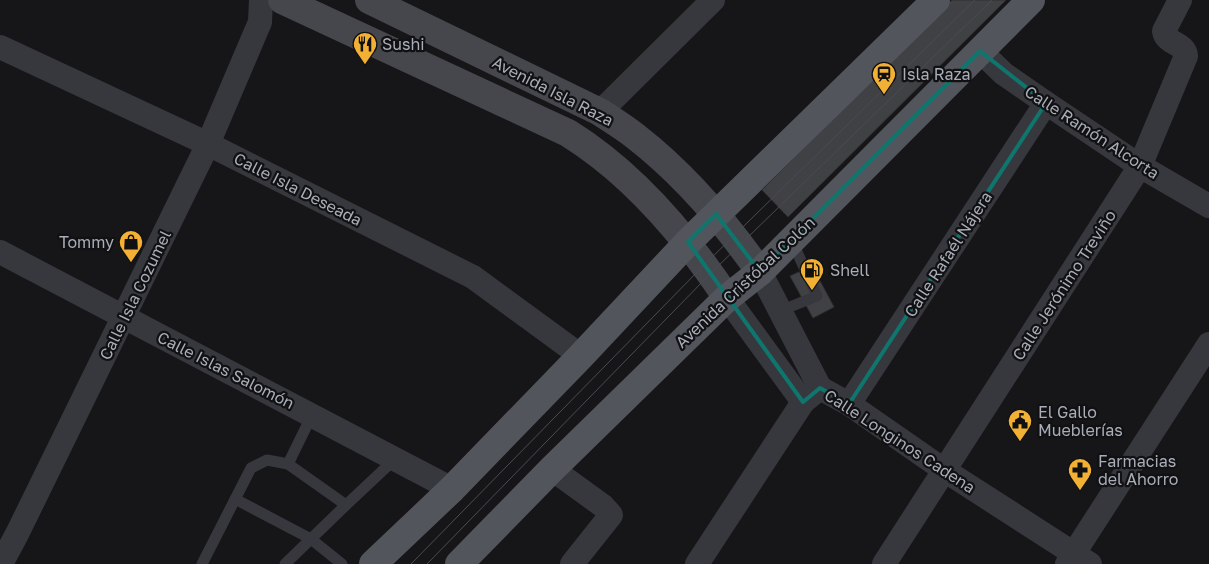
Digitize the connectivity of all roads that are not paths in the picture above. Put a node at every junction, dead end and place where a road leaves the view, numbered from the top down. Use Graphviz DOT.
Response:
graph roads {
  1 [pos="369,0"];
  2 [pos="713,0"];
  3 [pos="936,0"];
  4 [pos="1031,0"];
  5 [pos="1180,0"];
  6 [pos="290,2"];
  7 [pos="261,11"];
  8 [pos="0,47"];
  9 [pos="980,51"];
  10 [pos="1046,103"];
  11 [pos="600,112"];
  12 [pos="208,144"];
  13 [pos="1140,166"];
  14 [pos="1209,206"];
  15 [pos="716,214"];
  16 [pos="792,240"];
  17 [pos="688,242"];
  18 [pos="0,252"];
  19 [pos="760,272"];
  20 [pos="727,298"];
  21 [pos="780,311"];
  22 [pos="124,318"];
  23 [pos="1209,344"];
  24 [pos="581,356"];
  25 [pos="811,395"];
  26 [pos="849,404"];
  27 [pos="312,415"];
  28 [pos="395,459"];
  29 [pos="288,464"];
  30 [pos="552,469"];
  31 [pos="944,470"];
  32 [pos="452,489"];
  33 [pos="235,499"];
  34 [pos="346,505"];
  35 [pos="9,527"];
  36 [pos="310,539"];
  37 [pos="1077,560"];
  38 [pos="1,564"];
  39 [pos="202,564"];
  40 [pos="285,564"];
  41 [pos="342,564"];
  42 [pos="373,564"];
  43 [pos="458,564"];
  44 [pos="572,564"];
  45 [pos="697,564"];
  46 [pos="884,564"];
  1 -- 11 [label="street, Avenida Isla Raza"];
  2 -- 11 [label="street"];
  3 -- 15 [label="main road"];
  4 -- 9 [label="main road, Avenida Cristóbal Colón"];
  5 -- 13 [label="street, Calle Jerónimo Treviño"];
  6 -- 7 [label="street, Calle Isla Cozumel"];
  6 -- 17 [label="street, Avenida Isla Raza"];
  7 -- 12 [label="street, Calle Isla Cozumel"];
  8 -- 12 [label="street, Calle Isla Deseada"];
  9 -- 10 [label="street, Calle Ramón Alcorta"];
  9 -- 16 [label="main road, Avenida Cristóbal Colón"];
  10 -- 13 [label="street, Calle Ramón Alcorta"];
  10 -- 26 [label="street, Calle Rafaél Nájera"];
  11 -- 15 [label="street, Avenida Isla Raza"];
  12 -- 22 [label="street, Calle Isla Cozumel"];
  12 -- 24 [label="street, Calle Isla Deseada"];
  13 -- 14 [label="street, Calle Ramón Alcorta"];
  13 -- 31 [label="street, Calle Jerónimo Treviño"];
  15 -- 17 [label="main road"];
  15 -- 19 [label="street, Avenida Isla Raza"];
  16 -- 19 [label="main road, Avenida Cristóbal Colón"];
  16 -- 21 [label="lane"];
  17 -- 20 [label="street, Avenida Isla Raza"];
  17 -- 24 [label="main road"];
  18 -- 22 [label="street, Calle Islas Salomón"];
  19 -- 20 [label="main road, Avenida Cristóbal Colón"];
  19 -- 21 [label="street, Calle Longinos Cadena"];
  20 -- 25 [label="street, Calle Longinos Cadena"];
  20 -- 30 [label="main road, Avenida Cristóbal Colón"];
  21 -- 25 [label="street, Calle Longinos Cadena"];
  22 -- 27 [label="street, Calle Islas Salomón"];
  22 -- 35 [label="street, Calle Isla Cozumel"];
  23 -- 37 [label="street"];
  24 -- 32 [label="main road"];
  25 -- 26 [label="street, Calle Longinos Cadena"];
  25 -- 45 [label="street"];
  26 -- 31 [label="street, Calle Longinos Cadena"];
  27 -- 28 [label="street, Calle Islas Salomón"];
  27 -- 29 [label="lane"];
  28 -- 32 [label="street, Calle Islas Salomón"];
  28 -- 34 [label="lane"];
  29 -- 33 [label="lane"];
  29 -- 34 [label="lane"];
  30 -- 43 [label="main road, Avenida Cristóbal Colón"];
  30 -- 44 [label="street"];
  31 -- 37 [label="street, Calle Longinos Cadena"];
  31 -- 46 [label="street, Calle Jerónimo Treviño"];
  32 -- 42 [label="main road"];
  33 -- 36 [label="lane"];
  33 -- 39 [label="lane"];
  34 -- 36 [label="lane"];
  35 -- 38 [label="street, Calle Isla Cozumel"];
  36 -- 40 [label="lane"];
  36 -- 41 [label="lane"];
}
